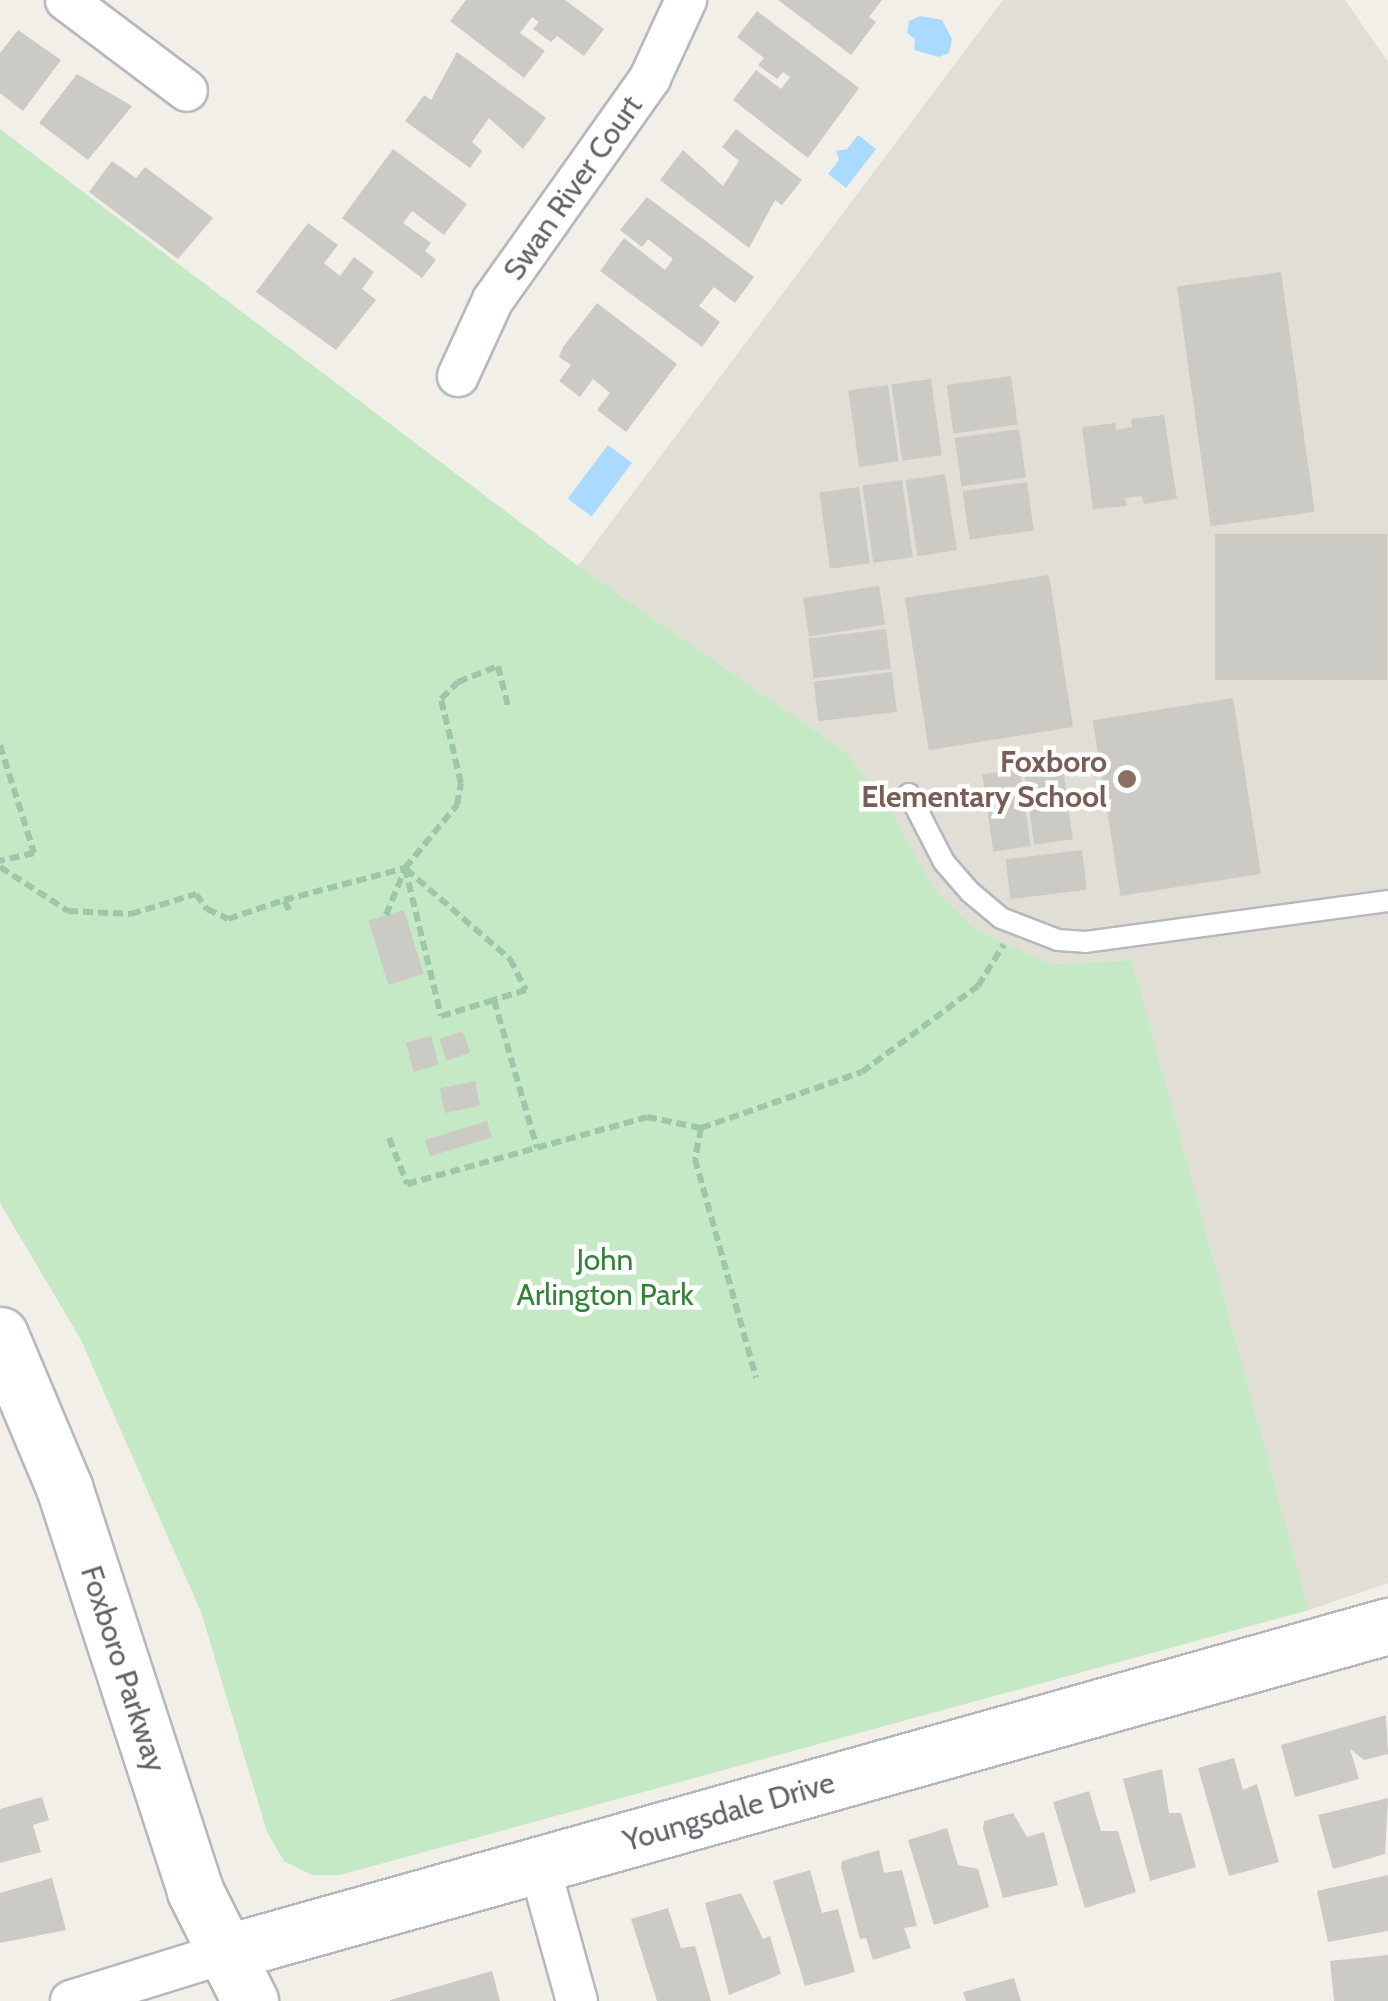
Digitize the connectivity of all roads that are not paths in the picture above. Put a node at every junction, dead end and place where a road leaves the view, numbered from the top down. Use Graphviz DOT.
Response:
graph roads {
  1 [pos="66,0"];
  2 [pos="686,0"];
  3 [pos="187,90"];
  4 [pos="458,376"];
  5 [pos="910,794"];
  6 [pos="1388,900"];
  7 [pos="0,1335"];
  8 [pos="1388,1626"];
  9 [pos="539,1865"];
  10 [pos="228,1952"];
  11 [pos="70,2001"];
  12 [pos="250,2001"];
  13 [pos="577,2001"];
  1 -- 3 [label="street"];
  2 -- 4 [label="street, Swan River Court"];
  5 -- 6 [label="lane"];
  7 -- 10 [label="street, Foxboro Parkway"];
  8 -- 9 [label="street, Youngsdale Drive"];
  9 -- 10 [label="street, Youngsdale Drive"];
  9 -- 13 [label="street"];
  10 -- 11 [label="street, Youngsdale Drive"];
  10 -- 12 [label="street, Foxboro Parkway"];
}
